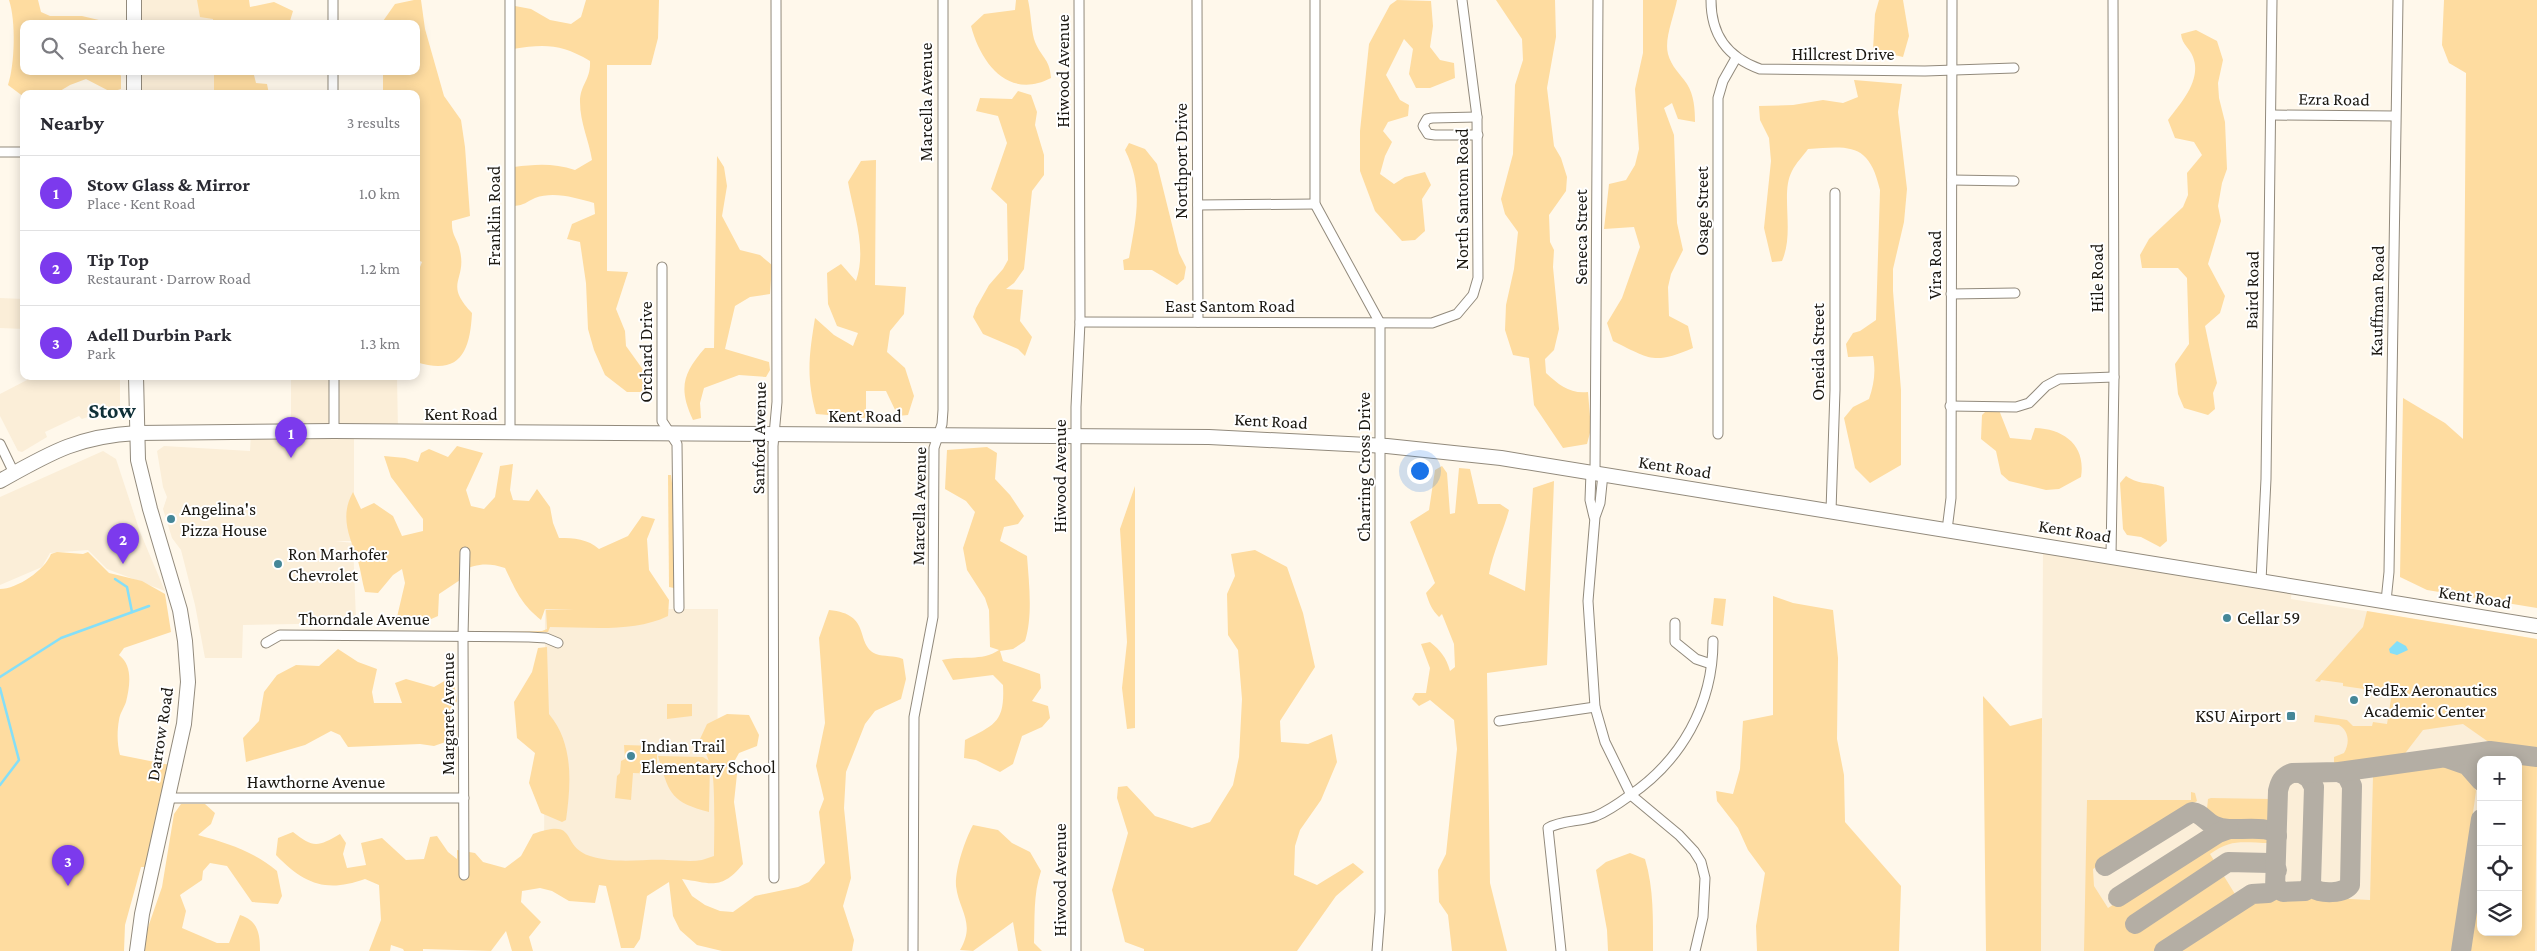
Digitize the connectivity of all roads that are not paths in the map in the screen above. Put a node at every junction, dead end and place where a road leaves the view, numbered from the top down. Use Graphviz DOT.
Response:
graph roads {
  1 [pos="134,0"];
  2 [pos="333,0"];
  3 [pos="510,0"];
  4 [pos="776,0"];
  5 [pos="943,0"];
  6 [pos="1079,0"];
  7 [pos="1197,0"];
  8 [pos="1315,0"];
  9 [pos="1462,0"];
  10 [pos="1598,0"];
  11 [pos="1711,0"];
  12 [pos="1952,0"];
  13 [pos="2113,0"];
  14 [pos="2272,0"];
  15 [pos="2398,0"];
  16 [pos="134,20"];
  17 [pos="333,20"];
  18 [pos="1736,58"];
  19 [pos="2014,68"];
  20 [pos="1952,69"];
  21 [pos="134,75"];
  22 [pos="333,75"];
  23 [pos="134,90"];
  24 [pos="333,90"];
  25 [pos="2272,115"];
  26 [pos="2395,116"];
  27 [pos="1477,118"];
  28 [pos="1478,135"];
  29 [pos="0,152"];
  30 [pos="20,152"];
  31 [pos="1952,180"];
  32 [pos="2014,181"];
  33 [pos="1835,192"];
  34 [pos="1315,204"];
  35 [pos="1198,205"];
  36 [pos="662,267"];
  37 [pos="2016,293"];
  38 [pos="1951,294"];
  39 [pos="1080,322"];
  40 [pos="1198,322"];
  41 [pos="1380,323"];
  42 [pos="2114,377"];
  43 [pos="136,380"];
  44 [pos="334,380"];
  45 [pos="1950,406"];
  46 [pos="334,431"];
  47 [pos="137,433"];
  48 [pos="510,433"];
  49 [pos="670,434"];
  50 [pos="1718,434"];
  51 [pos="774,435"];
  52 [pos="938,435"];
  53 [pos="1076,436"];
  54 [pos="0,444"];
  55 [pos="1381,446"];
  56 [pos="14,473"];
  57 [pos="1596,473"];
  58 [pos="0,481"];
  59 [pos="1831,511"];
  60 [pos="1947,530"];
  61 [pos="465,552"];
  62 [pos="2111,556"];
  63 [pos="2261,581"];
  64 [pos="2386,602"];
  65 [pos="679,608"];
  66 [pos="1675,623"];
  67 [pos="2537,626"];
  68 [pos="463,636"];
  69 [pos="1713,641"];
  70 [pos="558,642"];
  71 [pos="266,643"];
  72 [pos="1712,664"];
  73 [pos="1595,707"];
  74 [pos="1500,721"];
  75 [pos="1631,795"];
  76 [pos="169,798"];
  77 [pos="464,798"];
  78 [pos="464,875"];
  79 [pos="774,878"];
  80 [pos="136,951"];
  81 [pos="913,951"];
  82 [pos="1076,951"];
  83 [pos="1377,951"];
  84 [pos="1561,951"];
  85 [pos="1695,951"];
  1 -- 16 [label="main road"];
  2 -- 17 [label="street"];
  3 -- 48 [label="street, Franklin Road"];
  4 -- 51 [label="street, Sanford Avenue"];
  5 -- 52 [label="street, Marcella Avenue"];
  6 -- 39 [label="street, Hiwood Avenue"];
  7 -- 35 [label="street, Northport Drive"];
  8 -- 34 [label="street, Charring Cross Drive"];
  9 -- 27 [label="street, North Santom Road"];
  10 -- 57 [label="street, Seneca Street"];
  11 -- 18 [label="street"];
  12 -- 20 [label="street, Vira Road"];
  13 -- 42 [label="street, Hile Road"];
  14 -- 25 [label="street, Baird Road"];
  15 -- 26 [label="street, Kauffman Road"];
  18 -- 20 [label="street, Hillcrest Drive"];
  18 -- 50 [label="street, Osage Street"];
  19 -- 20 [label="street, Hillcrest Drive"];
  20 -- 31 [label="street, Vira Road"];
  21 -- 23 [label="main road"];
  22 -- 24 [label="street"];
  25 -- 26 [label="street, Ezra Road"];
  25 -- 63 [label="street, Baird Road"];
  26 -- 64 [label="street, Kauffman Road"];
  27 -- 28 [label="street, North Santom Road"];
  27 -- 28 [label="street"];
  28 -- 41 [label="street, North Santom Road"];
  29 -- 30 [label="street"];
  31 -- 32 [label="street"];
  31 -- 38 [label="street, Vira Road"];
  33 -- 59 [label="street, Oneida Street"];
  34 -- 35 [label="street"];
  34 -- 41 [label="street, Charring Cross Drive"];
  35 -- 40 [label="street, Northport Drive"];
  36 -- 49 [label="street, Orchard Drive"];
  37 -- 38 [label="street"];
  38 -- 45 [label="street, Vira Road"];
  39 -- 40 [label="street, East Santom Road"];
  39 -- 53 [label="street, Hiwood Avenue"];
  40 -- 41 [label="street, East Santom Road"];
  41 -- 55 [label="street, Charring Cross Drive"];
  42 -- 45 [label="street"];
  42 -- 62 [label="street, Hile Road"];
  43 -- 47 [label="main road, Darrow Road"];
  44 -- 46 [label="street"];
  45 -- 60 [label="street, Vira Road"];
  46 -- 47 [label="main road, Kent Road"];
  46 -- 48 [label="main road, Kent Road"];
  47 -- 56 [label="main road, Kent Road"];
  47 -- 76 [label="main road, Darrow Road"];
  48 -- 49 [label="main road, Kent Road"];
  49 -- 51 [label="main road, Kent Road"];
  49 -- 65 [label="street, Orchard Drive"];
  51 -- 52 [label="main road, Kent Road"];
  51 -- 79 [label="street, Sanford Avenue"];
  52 -- 53 [label="main road, Kent Road"];
  52 -- 81 [label="street, Marcella Avenue"];
  53 -- 55 [label="main road, Kent Road"];
  53 -- 82 [label="street, Hiwood Avenue"];
  54 -- 56 [label="street"];
  55 -- 57 [label="main road, Kent Road"];
  55 -- 83 [label="street, Charring Cross Drive"];
  56 -- 58 [label="main road, Kent Road"];
  57 -- 59 [label="main road, Kent Road"];
  57 -- 73 [label="street, Seneca Street"];
  59 -- 60 [label="main road, Kent Road"];
  60 -- 62 [label="main road, Kent Road"];
  61 -- 68 [label="street, Margaret Avenue"];
  62 -- 63 [label="main road, Kent Road"];
  63 -- 64 [label="main road, Kent Road"];
  64 -- 67 [label="main road, Kent Road"];
  66 -- 72 [label="street"];
  68 -- 70 [label="street, Thorndale Avenue"];
  68 -- 71 [label="street, Thorndale Avenue"];
  68 -- 77 [label="street, Margaret Avenue"];
  69 -- 72 [label="street"];
  72 -- 75 [label="street"];
  73 -- 74 [label="street"];
  73 -- 75 [label="street, Seneca Street"];
  75 -- 84 [label="street"];
  75 -- 85 [label="street"];
  76 -- 77 [label="street, Hawthorne Avenue"];
  76 -- 80 [label="main road, Darrow Road"];
  77 -- 78 [label="street, Margaret Avenue"];
}
